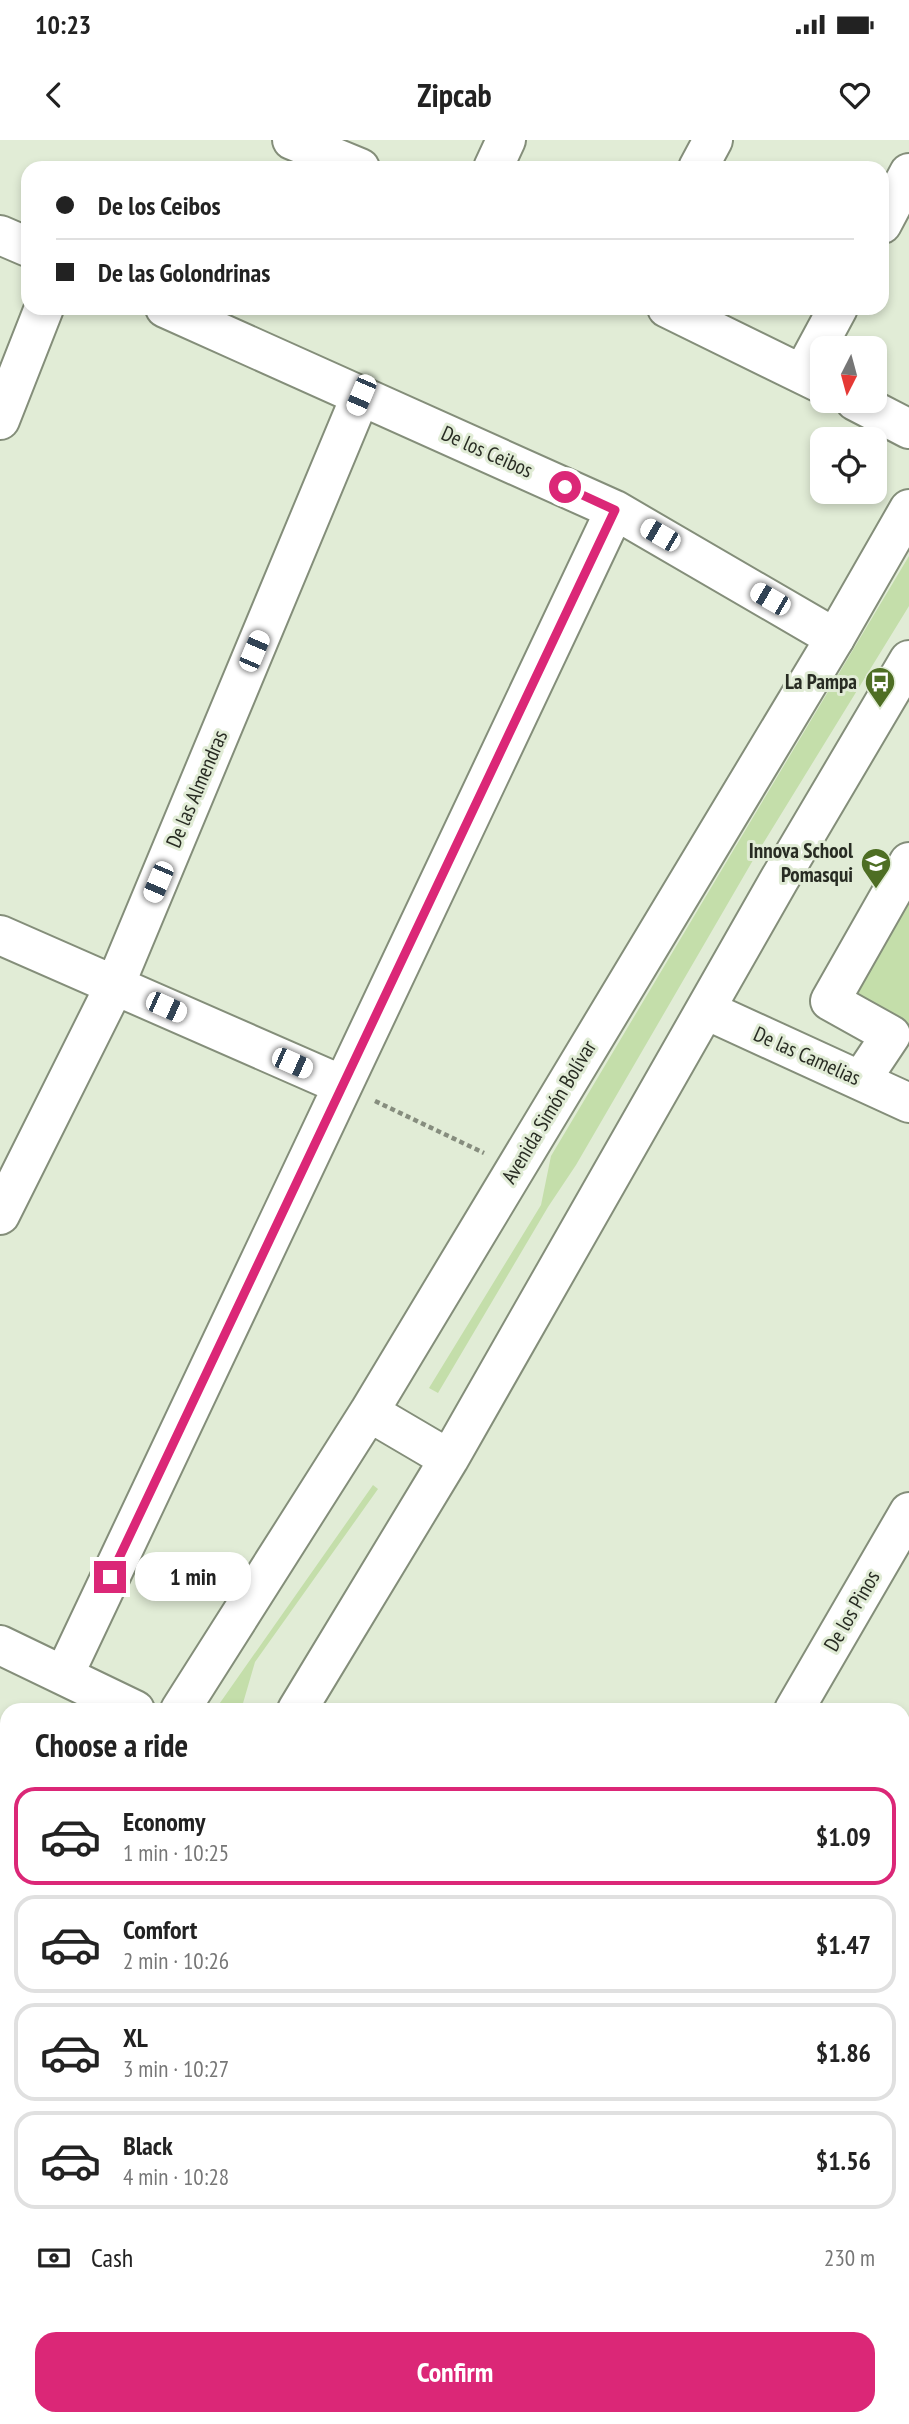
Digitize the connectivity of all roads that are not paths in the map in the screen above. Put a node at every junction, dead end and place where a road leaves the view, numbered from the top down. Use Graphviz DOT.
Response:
graph roads {
  1 [pos="292,140"];
  2 [pos="506,140"];
  3 [pos="713,140"];
  4 [pos="343,161"];
  5 [pos="496,161"];
  6 [pos="702,161"];
  7 [pos="909,173"];
  8 [pos="889,211"];
  9 [pos="0,235"];
  10 [pos="21,244"];
  11 [pos="41,315"];
  12 [pos="181,315"];
  13 [pos="682,315"];
  14 [pos="836,315"];
  15 [pos="828,336"];
  16 [pos="810,377"];
  17 [pos="361,395"];
  18 [pos="878,413"];
  19 [pos="0,420"];
  20 [pos="909,429"];
  21 [pos="909,509"];
  22 [pos="615,510"];
  23 [pos="835,638"];
  24 [pos="909,660"];
  25 [pos="909,862"];
  26 [pos="0,935"];
  27 [pos="115,985"];
  28 [pos="706,1010"];
  29 [pos="861,1080"];
  30 [pos="342,1086"];
  31 [pos="909,1103"];
  32 [pos="0,1215"];
  33 [pos="369,1412"];
  34 [pos="449,1459"];
  35 [pos="909,1512"];
  36 [pos="0,1645"];
  37 [pos="64,1675"];
  38 [pos="121,1703"];
  39 [pos="184,1703"];
  40 [pos="301,1703"];
  41 [pos="798,1703"];
  1 -- 4 [label="main road"];
  2 -- 5 [label="main road"];
  3 -- 6 [label="main road"];
  7 -- 8 [label="main road"];
  9 -- 10 [label="main road"];
  11 -- 19 [label="main road"];
  12 -- 17 [label="main road, De los Ceibos"];
  13 -- 16 [label="main road"];
  14 -- 15 [label="main road"];
  17 -- 22 [label="main road, De los Ceibos"];
  17 -- 27 [label="main road, De las Almendras"];
  18 -- 20 [label="main road"];
  21 -- 23 [label="main road, Avenida Simón Bolívar"];
  22 -- 23 [label="main road, De los Ceibos"];
  22 -- 30 [label="main road"];
  23 -- 33 [label="main road, Avenida Simón Bolívar"];
  24 -- 28 [label="main road"];
  25 -- 29 [label="main road"];
  26 -- 27 [label="main road"];
  27 -- 30 [label="main road"];
  27 -- 32 [label="main road, De las Almendras"];
  28 -- 29 [label="main road, De las Camelias"];
  28 -- 34 [label="main road"];
  29 -- 31 [label="main road, De las Camelias"];
  30 -- 37 [label="main road"];
  33 -- 34 [label="main road"];
  33 -- 39 [label="main road, Avenida Simón Bolívar"];
  34 -- 40 [label="main road"];
  35 -- 41 [label="main road, De los Pinos"];
  36 -- 37 [label="main road"];
  37 -- 38 [label="main road"];
}
